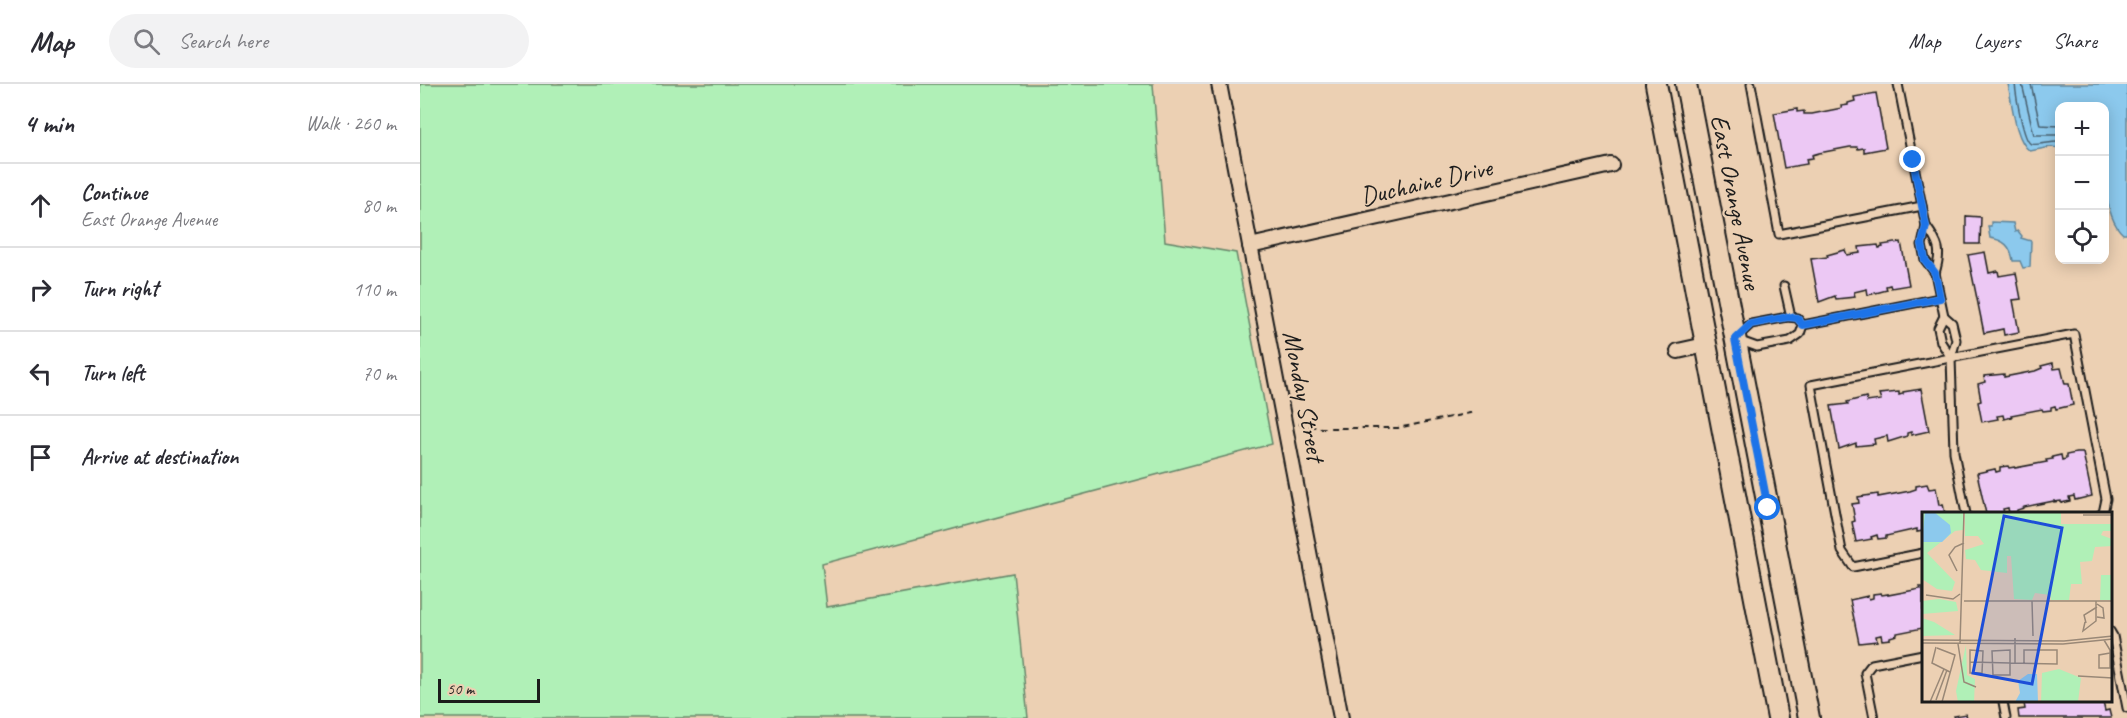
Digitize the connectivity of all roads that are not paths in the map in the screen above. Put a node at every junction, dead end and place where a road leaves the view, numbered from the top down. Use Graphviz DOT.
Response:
graph roads {
  1 [pos="1219,84"];
  2 [pos="1656,84"];
  3 [pos="1686,84"];
  4 [pos="1751,84"];
  5 [pos="1898,84"];
  6 [pos="1611,165"];
  7 [pos="1922,206"];
  8 [pos="1926,226"];
  9 [pos="1250,246"];
  10 [pos="1935,273"];
  11 [pos="1784,286"];
  12 [pos="1940,298"];
  13 [pos="1944,316"];
  14 [pos="1791,317"];
  15 [pos="1803,325"];
  16 [pos="1735,339"];
  17 [pos="1705,345"];
  18 [pos="1678,351"];
  19 [pos="1951,358"];
  20 [pos="1966,512"];
  21 [pos="2102,512"];
  22 [pos="1922,553"];
  23 [pos="2112,634"];
  24 [pos="1922,654"];
  25 [pos="2003,703"];
  26 [pos="2127,708"];
  27 [pos="1341,718"];
  28 [pos="1778,718"];
  29 [pos="1809,718"];
  30 [pos="1874,718"];
  31 [pos="2006,718"];
  1 -- 9 [label="street, Monday Street"];
  2 -- 17 [label="street"];
  3 -- 16 [label="street, East Orange Avenue"];
  4 -- 7 [label="lane"];
  5 -- 7 [label="lane"];
  6 -- 9 [label="street, Duchaine Drive"];
  7 -- 8 [label="lane"];
  8 -- 10 [label="lane"];
  8 -- 10 [label="lane"];
  9 -- 27 [label="street, Monday Street"];
  10 -- 12 [label="lane"];
  11 -- 14 [label="lane"];
  12 -- 13 [label="lane"];
  12 -- 15 [label="lane"];
  13 -- 19 [label="lane"];
  13 -- 19 [label="lane"];
  14 -- 15 [label="lane"];
  14 -- 16 [label="lane"];
  15 -- 16 [label="lane"];
  16 -- 17 [label="street"];
  16 -- 29 [label="street, East Orange Avenue"];
  17 -- 18 [label="street"];
  17 -- 28 [label="street"];
  19 -- 20 [label="lane"];
  19 -- 21 [label="lane"];
  19 -- 22 [label="lane"];
  23 -- 26 [label="lane"];
  24 -- 30 [label="lane"];
  25 -- 31 [label="lane"];
}
